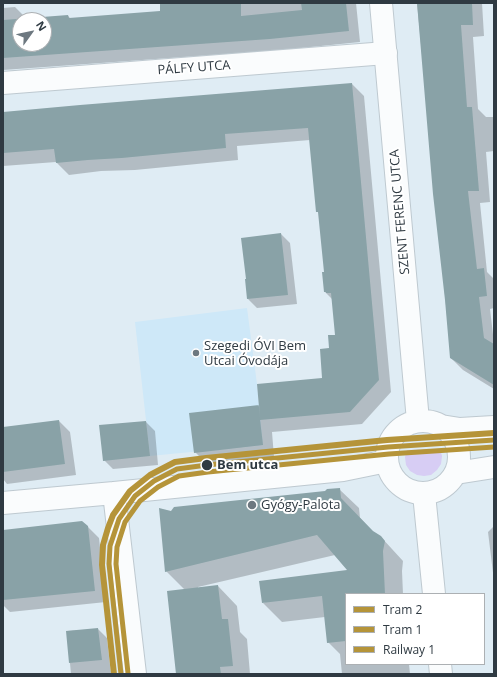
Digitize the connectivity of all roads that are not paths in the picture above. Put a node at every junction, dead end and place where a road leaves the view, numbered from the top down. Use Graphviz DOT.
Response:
graph roads {
  1 [pos="381,3"];
  2 [pos="386,53"];
  3 [pos="3,83"];
  4 [pos="418,421"];
  5 [pos="441,426"];
  6 [pos="494,427"];
  7 [pos="387,461"];
  8 [pos="494,467"];
  9 [pos="456,473"];
  10 [pos="114,494"];
  11 [pos="424,494"];
  12 [pos="3,503"];
  13 [pos="434,593"];
  14 [pos="135,674"];
  1 -- 2 [label="street, SZENT FERENC UTCA"];
  2 -- 3 [label="street, PÁLFY UTCA"];
  2 -- 4 [label="street, SZENT FERENC UTCA"];
  4 -- 5 [label="street"];
  4 -- 7 [label="street"];
  5 -- 6 [label="street"];
  5 -- 9 [label="street"];
  7 -- 10 [label="street"];
  7 -- 11 [label="street"];
  8 -- 9 [label="street"];
  9 -- 11 [label="street"];
  10 -- 12 [label="street"];
  10 -- 14 [label="street"];
  11 -- 13 [label="street"];
}
